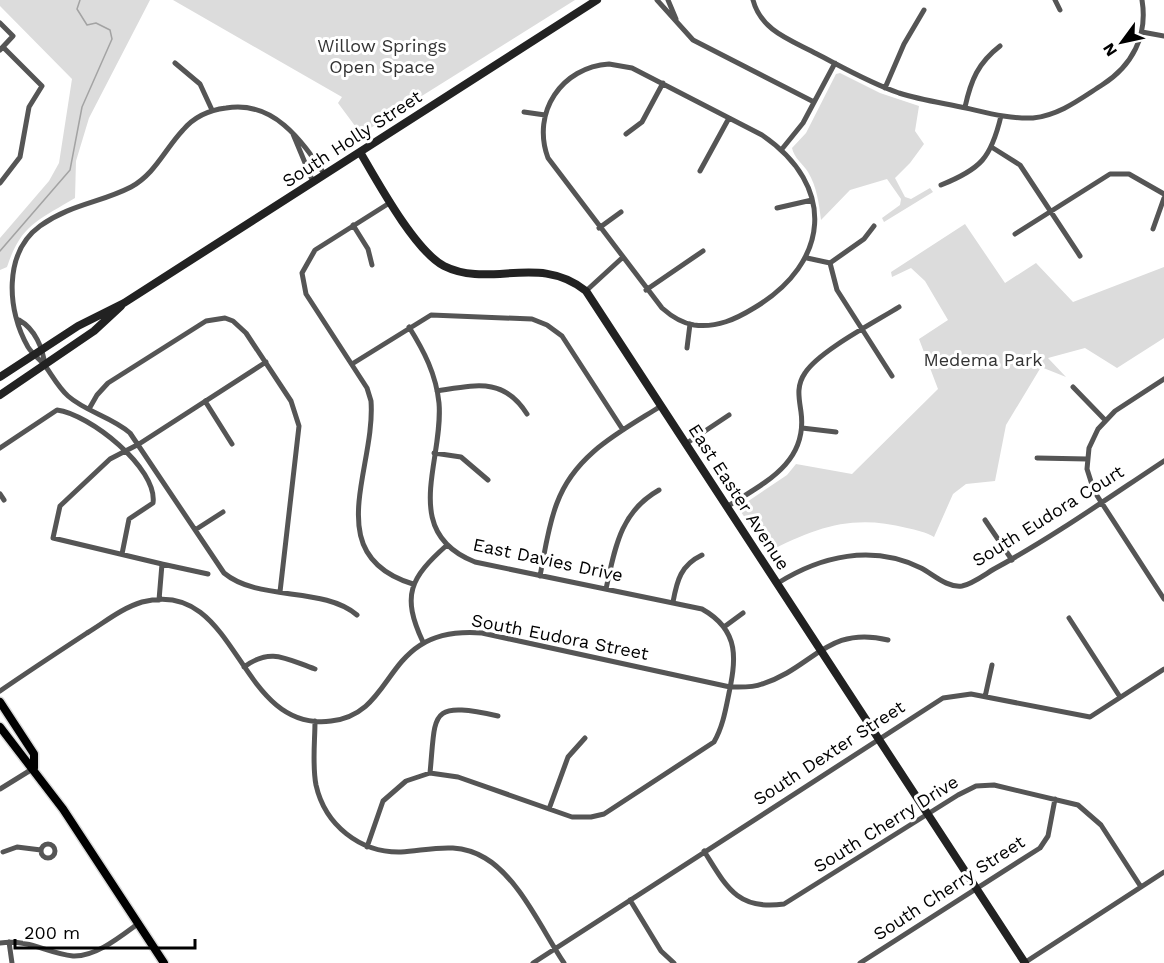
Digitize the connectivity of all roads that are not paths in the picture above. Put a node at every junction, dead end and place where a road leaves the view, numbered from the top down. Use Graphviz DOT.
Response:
graph roads {
  1 [pos="597,0"];
  2 [pos="657,0"];
  3 [pos="668,0"];
  4 [pos="753,0"];
  5 [pos="1055,0"];
  6 [pos="1142,0"];
  7 [pos="924,10"];
  8 [pos="1060,10"];
  9 [pos="0,23"];
  10 [pos="677,24"];
  11 [pos="1142,32"];
  12 [pos="1164,36"];
  13 [pos="1000,46"];
  14 [pos="2,48"];
  15 [pos="175,63"];
  16 [pos="835,63"];
  17 [pos="663,84"];
  18 [pos="885,88"];
  19 [pos="814,102"];
  20 [pos="965,107"];
  21 [pos="212,110"];
  22 [pos="524,112"];
  23 [pos="544,115"];
  24 [pos="1001,116"];
  25 [pos="729,118"];
  26 [pos="292,133"];
  27 [pos="626,134"];
  28 [pos="782,148"];
  29 [pos="993,148"];
  30 [pos="360,152"];
  31 [pos="700,171"];
  32 [pos="325,175"];
  33 [pos="313,182"];
  34 [pos="0,183"];
  35 [pos="941,185"];
  36 [pos="1164,196"];
  37 [pos="812,200"];
  38 [pos="391,202"];
  39 [pos="777,208"];
  40 [pos="1051,210"];
  41 [pos="621,212"];
  42 [pos="353,225"];
  43 [pos="874,226"];
  44 [pos="599,228"];
  45 [pos="1153,229"];
  46 [pos="1015,234"];
  47 [pos="703,251"];
  48 [pos="1080,256"];
  49 [pos="622,258"];
  50 [pos="807,258"];
  51 [pos="830,263"];
  52 [pos="372,265"];
  53 [pos="646,290"];
  54 [pos="586,291"];
  55 [pos="124,303"];
  56 [pos="898,307"];
  57 [pos="19,320"];
  58 [pos="690,324"];
  59 [pos="409,327"];
  60 [pos="863,329"];
  61 [pos="687,348"];
  62 [pos="43,349"];
  63 [pos="34,355"];
  64 [pos="266,362"];
  65 [pos="352,364"];
  66 [pos="45,366"];
  67 [pos="892,376"];
  68 [pos="0,377"];
  69 [pos="1164,380"];
  70 [pos="1073,387"];
  71 [pos="437,391"];
  72 [pos="0,395"];
  73 [pos="205,401"];
  74 [pos="661,406"];
  75 [pos="89,409"];
  76 [pos="527,414"];
  77 [pos="729,415"];
  78 [pos="1105,420"];
  79 [pos="802,428"];
  80 [pos="623,430"];
  81 [pos="836,432"];
  82 [pos="687,443"];
  83 [pos="139,444"];
  84 [pos="232,444"];
  85 [pos="0,448"];
  86 [pos="126,450"];
  87 [pos="434,453"];
  88 [pos="1037,458"];
  89 [pos="1087,459"];
  90 [pos="1164,461"];
  91 [pos="488,480"];
  92 [pos="659,490"];
  93 [pos="0,494"];
  94 [pos="4,500"];
  95 [pos="1101,502"];
  96 [pos="728,506"];
  97 [pos="223,512"];
  98 [pos="985,520"];
  99 [pos="195,530"];
  100 [pos="447,545"];
  101 [pos="122,554"];
  102 [pos="702,555"];
  103 [pos="1012,560"];
  104 [pos="162,564"];
  105 [pos="208,574"];
  106 [pos="540,576"];
  107 [pos="413,584"];
  108 [pos="778,584"];
  109 [pos="606,589"];
  110 [pos="280,592"];
  111 [pos="1164,599"];
  112 [pos="159,600"];
  113 [pos="673,602"];
  114 [pos="743,613"];
  115 [pos="357,615"];
  116 [pos="1069,618"];
  117 [pos="724,627"];
  118 [pos="888,640"];
  119 [pos="423,642"];
  120 [pos="822,650"];
  121 [pos="992,665"];
  122 [pos="244,667"];
  123 [pos="315,669"];
  124 [pos="1164,669"];
  125 [pos="730,687"];
  126 [pos="0,691"];
  127 [pos="986,697"];
  128 [pos="1120,698"];
  129 [pos="0,702"];
  130 [pos="498,716"];
  131 [pos="315,721"];
  132 [pos="0,727"];
  133 [pos="585,738"];
  134 [pos="878,739"];
  135 [pos="34,768"];
  136 [pos="430,773"];
  137 [pos="0,789"];
  138 [pos="1055,799"];
  139 [pos="549,809"];
  140 [pos="926,814"];
  141 [pos="367,847"];
  142 [pos="41,850"];
  143 [pos="704,851"];
  144 [pos="1,852"];
  145 [pos="1164,872"];
  146 [pos="1141,887"];
  147 [pos="975,889"];
  148 [pos="630,900"];
  149 [pos="139,923"];
  150 [pos="9,942"];
  151 [pos="0,943"];
  152 [pos="554,949"];
  153 [pos="85,955"];
  154 [pos="12,963"];
  155 [pos="90,963"];
  156 [pos="164,963"];
  157 [pos="532,963"];
  158 [pos="564,963"];
  159 [pos="674,963"];
  160 [pos="860,963"];
  161 [pos="1025,963"];
  1 -- 30 [label="street, South Holly Street"];
  2 -- 10 [label="street"];
  3 -- 10 [label="street"];
  4 -- 16 [label="street"];
  5 -- 8 [label="street"];
  6 -- 11 [label="street"];
  7 -- 18 [label="street"];
  9 -- 14 [label="street"];
  10 -- 19 [label="street"];
  11 -- 12 [label="street"];
  11 -- 24 [label="street"];
  13 -- 20 [label="street"];
  14 -- 34 [label="street"];
  15 -- 21 [label="street"];
  16 -- 18 [label="street"];
  16 -- 19 [label="street"];
  17 -- 23 [label="street"];
  17 -- 25 [label="street"];
  17 -- 27 [label="street"];
  18 -- 20 [label="street"];
  19 -- 28 [label="street"];
  20 -- 24 [label="street"];
  21 -- 26 [label="street"];
  21 -- 57 [label="street"];
  22 -- 23 [label="street"];
  23 -- 44 [label="street"];
  24 -- 29 [label="street"];
  25 -- 28 [label="street"];
  25 -- 31 [label="street"];
  26 -- 32 [label="street"];
  26 -- 33 [label="street"];
  28 -- 37 [label="street"];
  29 -- 35 [label="street"];
  29 -- 40 [label="street"];
  30 -- 32 [label="street, South Holly Street"];
  30 -- 38 [label="street, East Easter Avenue"];
  32 -- 33 [label="street, South Holly Street"];
  33 -- 55 [label="street, South Holly Street"];
  36 -- 40 [label="street"];
  36 -- 45 [label="street"];
  37 -- 39 [label="street"];
  37 -- 50 [label="street"];
  38 -- 42 [label="street"];
  38 -- 54 [label="street, East Easter Avenue"];
  40 -- 46 [label="street"];
  40 -- 48 [label="street"];
  41 -- 44 [label="street"];
  42 -- 52 [label="street"];
  42 -- 65 [label="street"];
  43 -- 51 [label="street"];
  44 -- 49 [label="street"];
  47 -- 53 [label="street"];
  49 -- 53 [label="street"];
  49 -- 54 [label="street"];
  50 -- 51 [label="street"];
  50 -- 58 [label="street"];
  51 -- 60 [label="street"];
  53 -- 58 [label="street"];
  54 -- 74 [label="street, East Easter Avenue"];
  55 -- 62 [label="street, South Holly Street"];
  55 -- 66 [label="street, South Holly Street"];
  56 -- 60 [label="street"];
  57 -- 62 [label="street"];
  57 -- 63 [label="street"];
  58 -- 61 [label="street"];
  59 -- 65 [label="street"];
  59 -- 71 [label="street, East Davies Drive"];
  59 -- 80 [label="street"];
  60 -- 67 [label="street"];
  60 -- 79 [label="street"];
  62 -- 63 [label="street, South Holly Street"];
  62 -- 66 [label="street"];
  63 -- 66 [label="street"];
  63 -- 68 [label="street, South Holly Street"];
  64 -- 73 [label="street"];
  64 -- 75 [label="street"];
  64 -- 110 [label="street"];
  65 -- 107 [label="street"];
  66 -- 72 [label="street, South Holly Street"];
  66 -- 75 [label="street"];
  69 -- 78 [label="street"];
  70 -- 78 [label="street"];
  71 -- 76 [label="street"];
  71 -- 87 [label="street, East Davies Drive"];
  73 -- 83 [label="street"];
  73 -- 84 [label="street"];
  74 -- 80 [label="street"];
  74 -- 82 [label="street, East Easter Avenue"];
  75 -- 83 [label="street"];
  77 -- 82 [label="street"];
  78 -- 89 [label="street"];
  79 -- 81 [label="street"];
  79 -- 96 [label="street"];
  80 -- 106 [label="street"];
  82 -- 96 [label="street, East Easter Avenue"];
  83 -- 86 [label="street"];
  83 -- 99 [label="street"];
  85 -- 86 [label="street"];
  86 -- 101 [label="street"];
  86 -- 101 [label="street"];
  87 -- 91 [label="street"];
  87 -- 100 [label="street, East Davies Drive"];
  88 -- 89 [label="street"];
  89 -- 95 [label="street"];
  90 -- 95 [label="street, South Eudora Court"];
  92 -- 109 [label="street"];
  93 -- 94 [label="street"];
  95 -- 103 [label="street, South Eudora Court"];
  95 -- 111 [label="street"];
  96 -- 108 [label="street, East Easter Avenue"];
  97 -- 99 [label="street"];
  98 -- 103 [label="street"];
  99 -- 110 [label="street"];
  100 -- 106 [label="street, East Davies Drive"];
  100 -- 107 [label="street"];
  101 -- 104 [label="street"];
  102 -- 113 [label="street"];
  103 -- 108 [label="street, South Eudora Court"];
  104 -- 105 [label="street"];
  104 -- 112 [label="street"];
  106 -- 109 [label="street, East Davies Drive"];
  107 -- 119 [label="street"];
  108 -- 120 [label="street, East Easter Avenue"];
  109 -- 113 [label="street, East Davies Drive"];
  110 -- 115 [label="street"];
  112 -- 122 [label="street"];
  112 -- 126 [label="street"];
  113 -- 117 [label="street, East Davies Drive"];
  114 -- 117 [label="street"];
  116 -- 128 [label="street"];
  117 -- 125 [label="street"];
  118 -- 120 [label="street, South Eudora Street"];
  119 -- 125 [label="street, South Eudora Street"];
  119 -- 131 [label="street, South Eudora Street"];
  120 -- 125 [label="street, South Eudora Street"];
  120 -- 134 [label="street, East Easter Avenue"];
  121 -- 127 [label="street"];
  122 -- 123 [label="street"];
  122 -- 131 [label="street"];
  124 -- 128 [label="street, South Dexter Street"];
  125 -- 139 [label="street"];
  127 -- 128 [label="street, South Dexter Street"];
  127 -- 134 [label="street, South Dexter Street"];
  129 -- 135 [label="main road"];
  130 -- 136 [label="street"];
  131 -- 141 [label="street"];
  132 -- 135 [label="main road"];
  133 -- 139 [label="street"];
  134 -- 140 [label="street, East Easter Avenue"];
  134 -- 143 [label="street, South Dexter Street"];
  135 -- 137 [label="street"];
  135 -- 149 [label="main road"];
  136 -- 139 [label="street"];
  136 -- 141 [label="street"];
  138 -- 140 [label="street, South Cherry Drive"];
  138 -- 146 [label="street, South Cherry Drive"];
  138 -- 147 [label="street, South Cherry Street"];
  140 -- 143 [label="street, South Cherry Drive"];
  140 -- 147 [label="street, East Easter Avenue"];
  141 -- 152 [label="street"];
  142 -- 144 [label="street"];
  143 -- 148 [label="street, South Dexter Street"];
  145 -- 146 [label="street"];
  146 -- 161 [label="street"];
  147 -- 160 [label="street, South Cherry Street"];
  147 -- 161 [label="street, East Easter Avenue"];
  148 -- 152 [label="street, South Dexter Street"];
  148 -- 159 [label="street"];
  149 -- 153 [label="street"];
  149 -- 156 [label="main road"];
  150 -- 151 [label="street"];
  150 -- 153 [label="street"];
  150 -- 154 [label="street"];
  152 -- 157 [label="street, South Dexter Street"];
  152 -- 158 [label="street"];
  153 -- 155 [label="street"];
}
